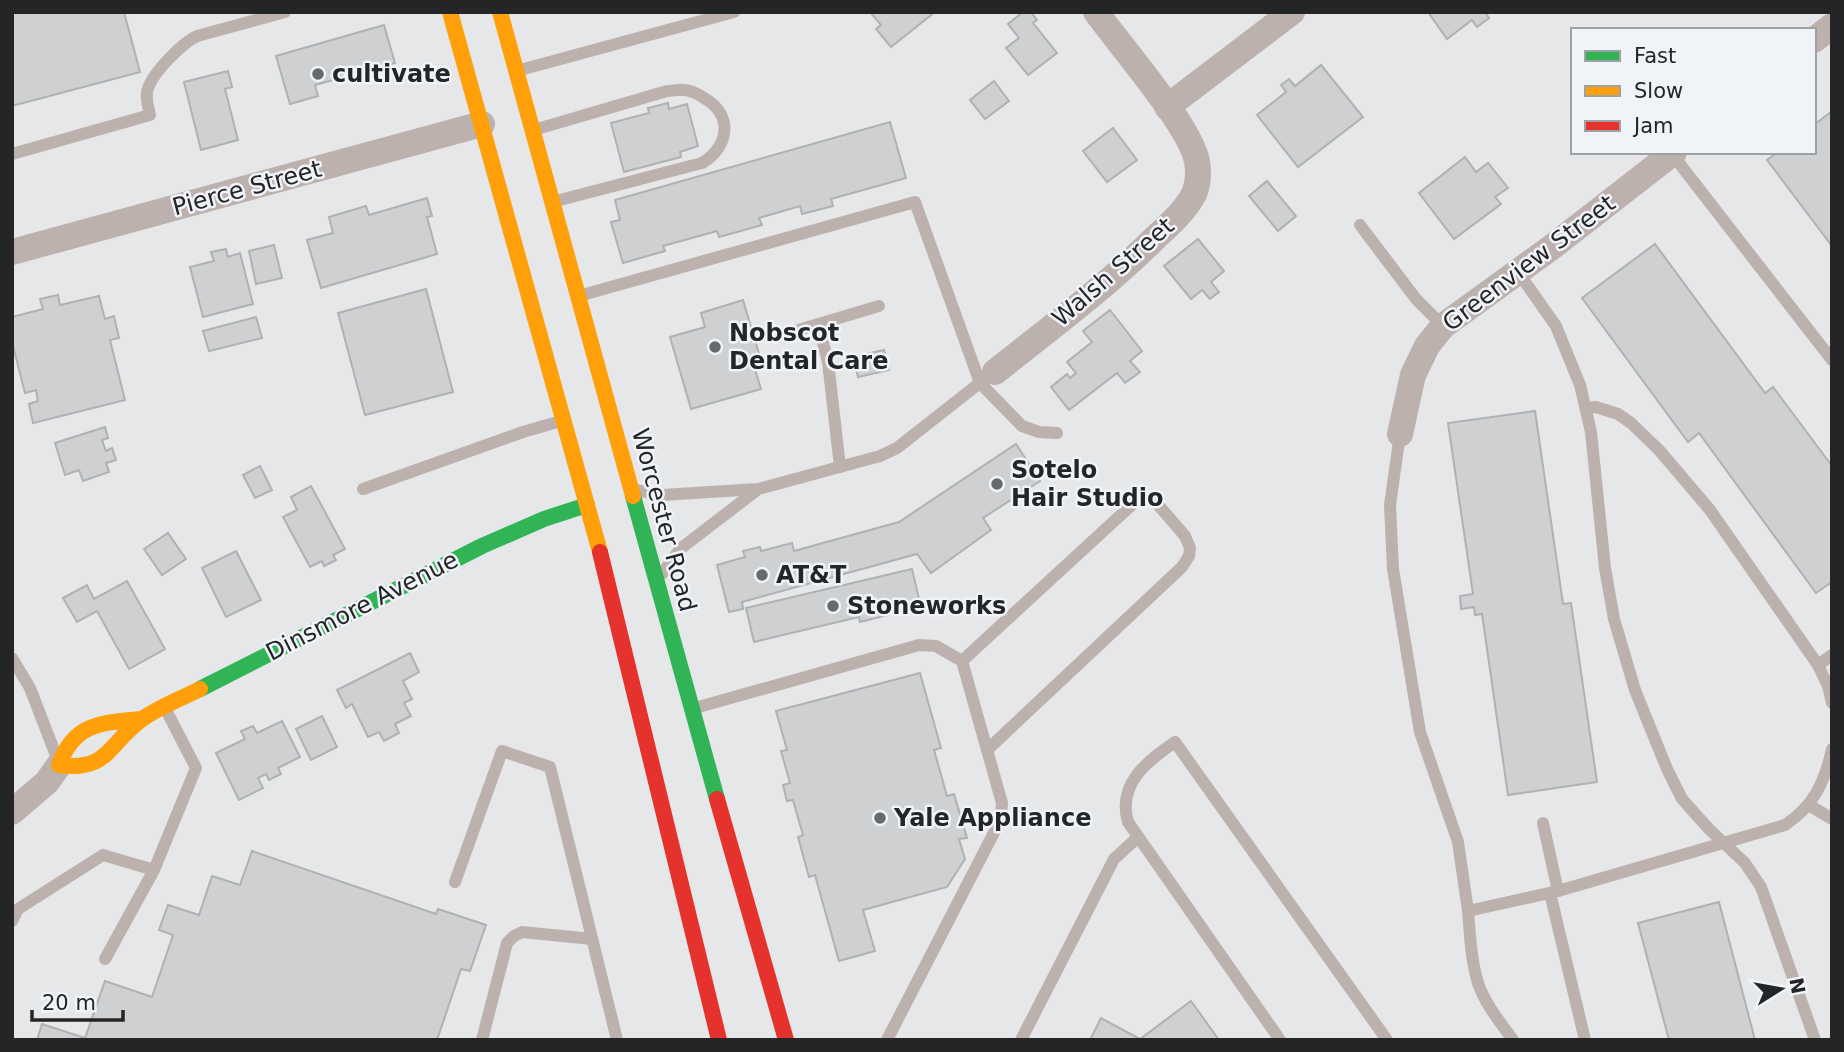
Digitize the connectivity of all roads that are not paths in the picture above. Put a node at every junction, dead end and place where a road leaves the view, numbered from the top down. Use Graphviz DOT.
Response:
graph roads {
  1 [pos="285,12"];
  2 [pos="450,12"];
  3 [pos="500,12"];
  4 [pos="734,12"];
  5 [pos="1096,12"];
  6 [pos="1292,12"];
  7 [pos="236,19"];
  8 [pos="516,71"];
  9 [pos="1167,107"];
  10 [pos="482,124"];
  11 [pos="533,131"];
  12 [pos="12,154"];
  13 [pos="1672,154"];
  14 [pos="1674,154"];
  15 [pos="553,202"];
  16 [pos="1360,225"];
  17 [pos="13,249"];
  18 [pos="1518,272"];
  19 [pos="579,296"];
  20 [pos="879,306"];
  21 [pos="818,324"];
  22 [pos="1443,326"];
  23 [pos="785,334"];
  24 [pos="1832,360"];
  25 [pos="987,378"];
  26 [pos="1586,408"];
  27 [pos="564,420"];
  28 [pos="1057,433"];
  29 [pos="1400,434"];
  30 [pos="840,467"];
  31 [pos="631,488"];
  32 [pos="363,489"];
  33 [pos="758,489"];
  34 [pos="587,505"];
  35 [pos="657,583"];
  36 [pos="1832,655"];
  37 [pos="12,658"];
  38 [pos="962,661"];
  39 [pos="1818,665"];
  40 [pos="1832,702"];
  41 [pos="165,707"];
  42 [pos="691,709"];
  43 [pos="141,719"];
  44 [pos="1832,749"];
  45 [pos="987,750"];
  46 [pos="59,765"];
  47 [pos="1809,805"];
  48 [pos="12,811"];
  49 [pos="1832,819"];
  50 [pos="1543,823"];
  51 [pos="1137,838"];
  52 [pos="1725,844"];
  53 [pos="154,870"];
  54 [pos="455,882"];
  55 [pos="1554,892"];
  56 [pos="1468,911"];
  57 [pos="12,921"];
  58 [pos="592,939"];
  59 [pos="105,959"];
  60 [pos="482,1040"];
  61 [pos="617,1040"];
  62 [pos="719,1040"];
  63 [pos="786,1040"];
  64 [pos="887,1040"];
  65 [pos="1021,1040"];
  66 [pos="1280,1040"];
  67 [pos="1387,1040"];
  68 [pos="1513,1040"];
  69 [pos="1585,1040"];
  70 [pos="1815,1040"];
  1 -- 7 [label="lane"];
  2 -- 10 [label="main road"];
  3 -- 8 [label="main road, Worcester Road"];
  4 -- 8 [label="lane"];
  5 -- 9 [label="street, Walsh Street"];
  6 -- 9 [label="street"];
  7 -- 12 [label="lane"];
  8 -- 11 [label="main road, Worcester Road"];
  9 -- 25 [label="street, Walsh Street"];
  10 -- 17 [label="street, Pierce Street"];
  10 -- 27 [label="main road"];
  11 -- 15 [label="main road, Worcester Road"];
  11 -- 15 [label="lane"];
  13 -- 18 [label="street, Greenview Street"];
  14 -- 24 [label="lane"];
  15 -- 19 [label="main road, Worcester Road"];
  16 -- 22 [label="lane"];
  18 -- 22 [label="street, Greenview Street"];
  18 -- 26 [label="lane"];
  19 -- 25 [label="lane"];
  19 -- 31 [label="main road, Worcester Road"];
  20 -- 21 [label="lane"];
  21 -- 23 [label="lane"];
  21 -- 30 [label="lane"];
  22 -- 29 [label="street, Greenview Street"];
  25 -- 28 [label="lane"];
  25 -- 30 [label="lane"];
  26 -- 39 [label="lane"];
  26 -- 52 [label="lane"];
  27 -- 32 [label="lane"];
  27 -- 34 [label="main road"];
  29 -- 56 [label="lane"];
  30 -- 33 [label="lane"];
  31 -- 33 [label="lane"];
  31 -- 35 [label="main road, Worcester Road"];
  33 -- 35 [label="lane"];
  34 -- 41 [label="main road, Dinsmore Avenue"];
  34 -- 62 [label="main road"];
  35 -- 42 [label="main road, Worcester Road"];
  36 -- 39 [label="lane"];
  37 -- 46 [label="lane"];
  38 -- 42 [label="lane"];
  38 -- 45 [label="lane"];
  38 -- 45 [label="lane"];
  39 -- 40 [label="lane"];
  41 -- 43 [label="main road, Dinsmore Avenue"];
  41 -- 53 [label="lane"];
  42 -- 63 [label="main road, Worcester Road"];
  43 -- 46 [label="main road, Dinsmore Avenue"];
  43 -- 46 [label="main road, Dinsmore Avenue"];
  44 -- 47 [label="lane"];
  45 -- 64 [label="lane"];
  46 -- 48 [label="street, Dinsmore Avenue"];
  47 -- 49 [label="lane"];
  47 -- 52 [label="lane"];
  50 -- 55 [label="lane"];
  51 -- 65 [label="lane"];
  51 -- 66 [label="lane"];
  51 -- 67 [label="lane"];
  52 -- 55 [label="lane"];
  52 -- 70 [label="lane"];
  53 -- 57 [label="lane"];
  53 -- 59 [label="lane"];
  54 -- 58 [label="lane"];
  55 -- 56 [label="lane"];
  55 -- 69 [label="lane"];
  56 -- 68 [label="lane"];
  58 -- 60 [label="lane"];
  58 -- 61 [label="lane"];
}
